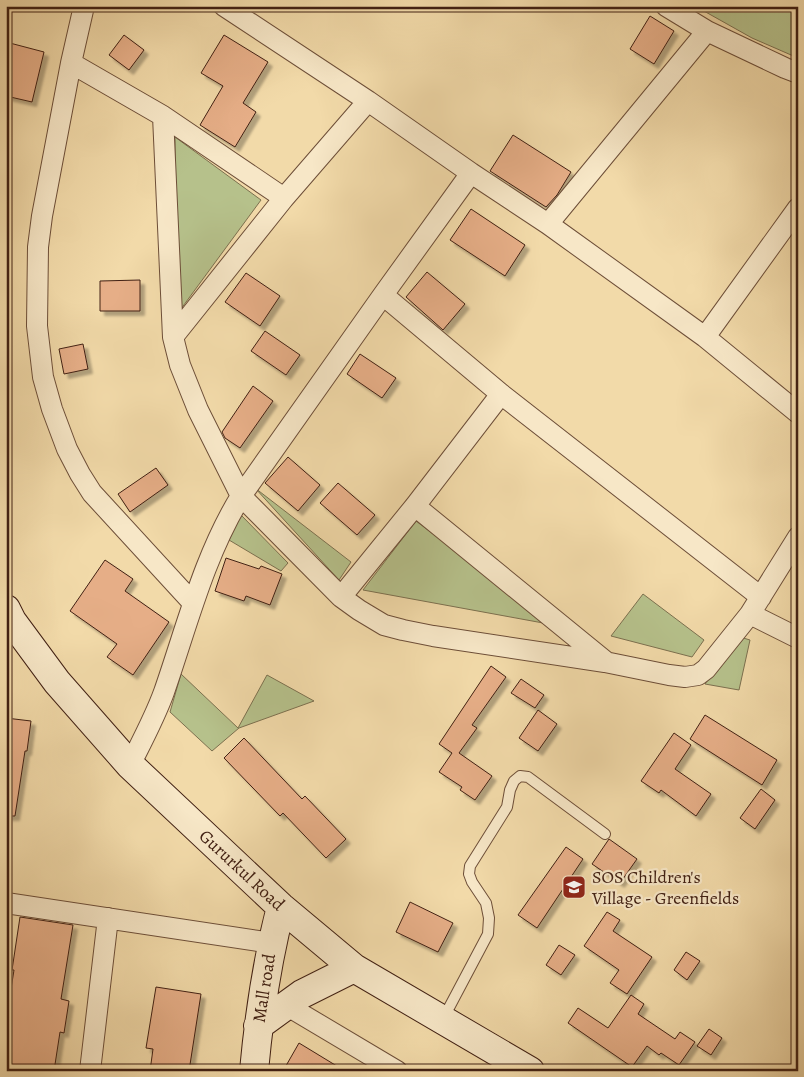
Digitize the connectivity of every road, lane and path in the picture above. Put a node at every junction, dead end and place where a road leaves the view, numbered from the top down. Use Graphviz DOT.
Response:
graph roads {
  1 [pos="84,6"];
  2 [pos="224,6"];
  3 [pos="666,6"];
  4 [pos="707,31"];
  5 [pos="71,63"];
  6 [pos="798,72"];
  7 [pos="368,101"];
  8 [pos="163,116"];
  9 [pos="471,173"];
  10 [pos="284,198"];
  11 [pos="798,208"];
  12 [pos="548,224"];
  13 [pos="382,295"];
  14 [pos="173,337"];
  15 [pos="705,337"];
  16 [pos="501,394"];
  17 [pos="798,413"];
  18 [pos="241,496"];
  19 [pos="415,506"];
  20 [pos="798,537"];
  21 [pos="341,597"];
  22 [pos="761,597"];
  23 [pos="193,603"];
  24 [pos="750,614"];
  25 [pos="8,617"];
  26 [pos="798,638"];
  27 [pos="605,662"];
  28 [pos="130,765"];
  29 [pos="604,834"];
  30 [pos="6,903"];
  31 [pos="281,907"];
  32 [pos="108,918"];
  33 [pos="272,943"];
  34 [pos="354,968"];
  35 [pos="286,1005"];
  36 [pos="442,1020"];
  37 [pos="258,1026"];
  38 [pos="90,1071"];
  39 [pos="254,1071"];
  40 [pos="398,1071"];
  41 [pos="530,1071"];
  1 -- 5 [label="street"];
  2 -- 7 [label="street"];
  3 -- 4 [label="street"];
  4 -- 6 [label="street"];
  4 -- 12 [label="street"];
  5 -- 8 [label="street"];
  5 -- 23 [label="street"];
  7 -- 9 [label="street"];
  7 -- 10 [label="street"];
  8 -- 10 [label="street"];
  8 -- 14 [label="street"];
  9 -- 12 [label="street"];
  9 -- 13 [label="street"];
  10 -- 14 [label="street"];
  11 -- 15 [label="street"];
  12 -- 15 [label="street"];
  13 -- 16 [label="street"];
  13 -- 18 [label="street"];
  14 -- 18 [label="street"];
  15 -- 17 [label="street"];
  16 -- 19 [label="street"];
  16 -- 22 [label="street"];
  18 -- 21 [label="street"];
  18 -- 23 [label="street"];
  19 -- 21 [label="street"];
  19 -- 27 [label="street"];
  20 -- 22 [label="street"];
  21 -- 27 [label="street"];
  22 -- 24 [label="street"];
  23 -- 28 [label="street"];
  24 -- 26 [label="street"];
  24 -- 27 [label="street"];
  25 -- 28 [label="street, Gururkul Road"];
  28 -- 31 [label="street, Gururkul Road"];
  29 -- 36 [label="lane"];
  30 -- 32 [label="street"];
  31 -- 33 [label="street, Mall road"];
  31 -- 34 [label="street, Gururkul Road"];
  32 -- 33 [label="street"];
  32 -- 38 [label="street"];
  33 -- 37 [label="street, Mall road"];
  34 -- 35 [label="street"];
  34 -- 36 [label="street, Gururkul Road"];
  35 -- 37 [label="street"];
  35 -- 40 [label="street"];
  36 -- 41 [label="street, Gururkul Road"];
  37 -- 39 [label="street, Mall road"];
}
